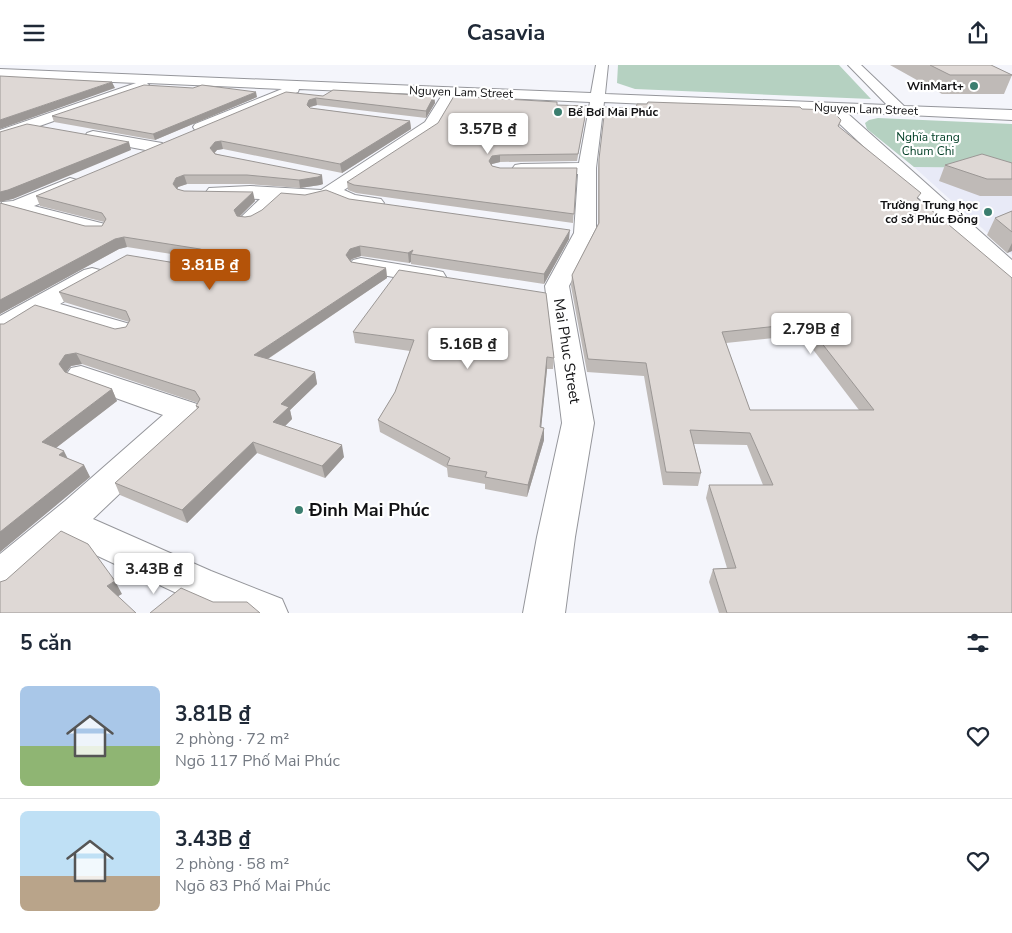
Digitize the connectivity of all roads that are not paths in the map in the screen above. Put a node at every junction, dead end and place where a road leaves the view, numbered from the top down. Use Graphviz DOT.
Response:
graph roads {
  1 [pos="602,65"];
  2 [pos="854,65"];
  3 [pos="178,69"];
  4 [pos="0,73"];
  5 [pos="157,79"];
  6 [pos="300,85"];
  7 [pos="451,92"];
  8 [pos="598,98"];
  9 [pos="832,108"];
  10 [pos="901,111"];
  11 [pos="1012,115"];
  12 [pos="28,125"];
  13 [pos="57,130"];
  14 [pos="77,133"];
  15 [pos="0,135"];
  16 [pos="156,147"];
  17 [pos="130,158"];
  18 [pos="587,168"];
  19 [pos="500,169"];
  20 [pos="86,177"];
  21 [pos="333,183"];
  22 [pos="196,192"];
  23 [pos="277,194"];
  24 [pos="8,206"];
  25 [pos="390,206"];
  26 [pos="248,220"];
  27 [pos="97,229"];
  28 [pos="111,265"];
  29 [pos="361,265"];
  30 [pos="1012,273"];
  31 [pos="454,280"];
  32 [pos="37,305"];
  33 [pos="0,327"];
  34 [pos="120,331"];
  35 [pos="81,375"];
  36 [pos="71,517"];
  37 [pos="0,578"];
  38 [pos="267,613"];
  39 [pos="544,613"];
  1 -- 8 [label="street, Mai Phuc Street"];
  2 -- 10 [label="street"];
  3 -- 5 [label="street"];
  4 -- 5 [label="street, Nguyen Lam Street"];
  5 -- 6 [label="street, Nguyen Lam Street"];
  5 -- 12 [label="street"];
  6 -- 7 [label="street, Nguyen Lam Street"];
  6 -- 16 [label="street"];
  7 -- 8 [label="street, Nguyen Lam Street"];
  7 -- 21 [label="street"];
  8 -- 9 [label="street, Nguyen Lam Street"];
  8 -- 18 [label="street, Mai Phuc Street"];
  9 -- 10 [label="street, Nguyen Lam Street"];
  9 -- 30 [label="street"];
  10 -- 11 [label="street, Nguyen Lam Street"];
  12 -- 13 [label="street"];
  12 -- 15 [label="street"];
  14 -- 16 [label="street"];
  16 -- 17 [label="street"];
  18 -- 19 [label="street"];
  18 -- 39 [label="street, Mai Phuc Street"];
  20 -- 24 [label="street"];
  21 -- 23 [label="street"];
  21 -- 25 [label="street"];
  22 -- 23 [label="street"];
  23 -- 26 [label="street"];
  24 -- 27 [label="street"];
  28 -- 32 [label="street"];
  29 -- 31 [label="street"];
  32 -- 33 [label="street"];
  32 -- 34 [label="street"];
  35 -- 36 [label="street"];
  36 -- 37 [label="street"];
  36 -- 38 [label="street"];
}
